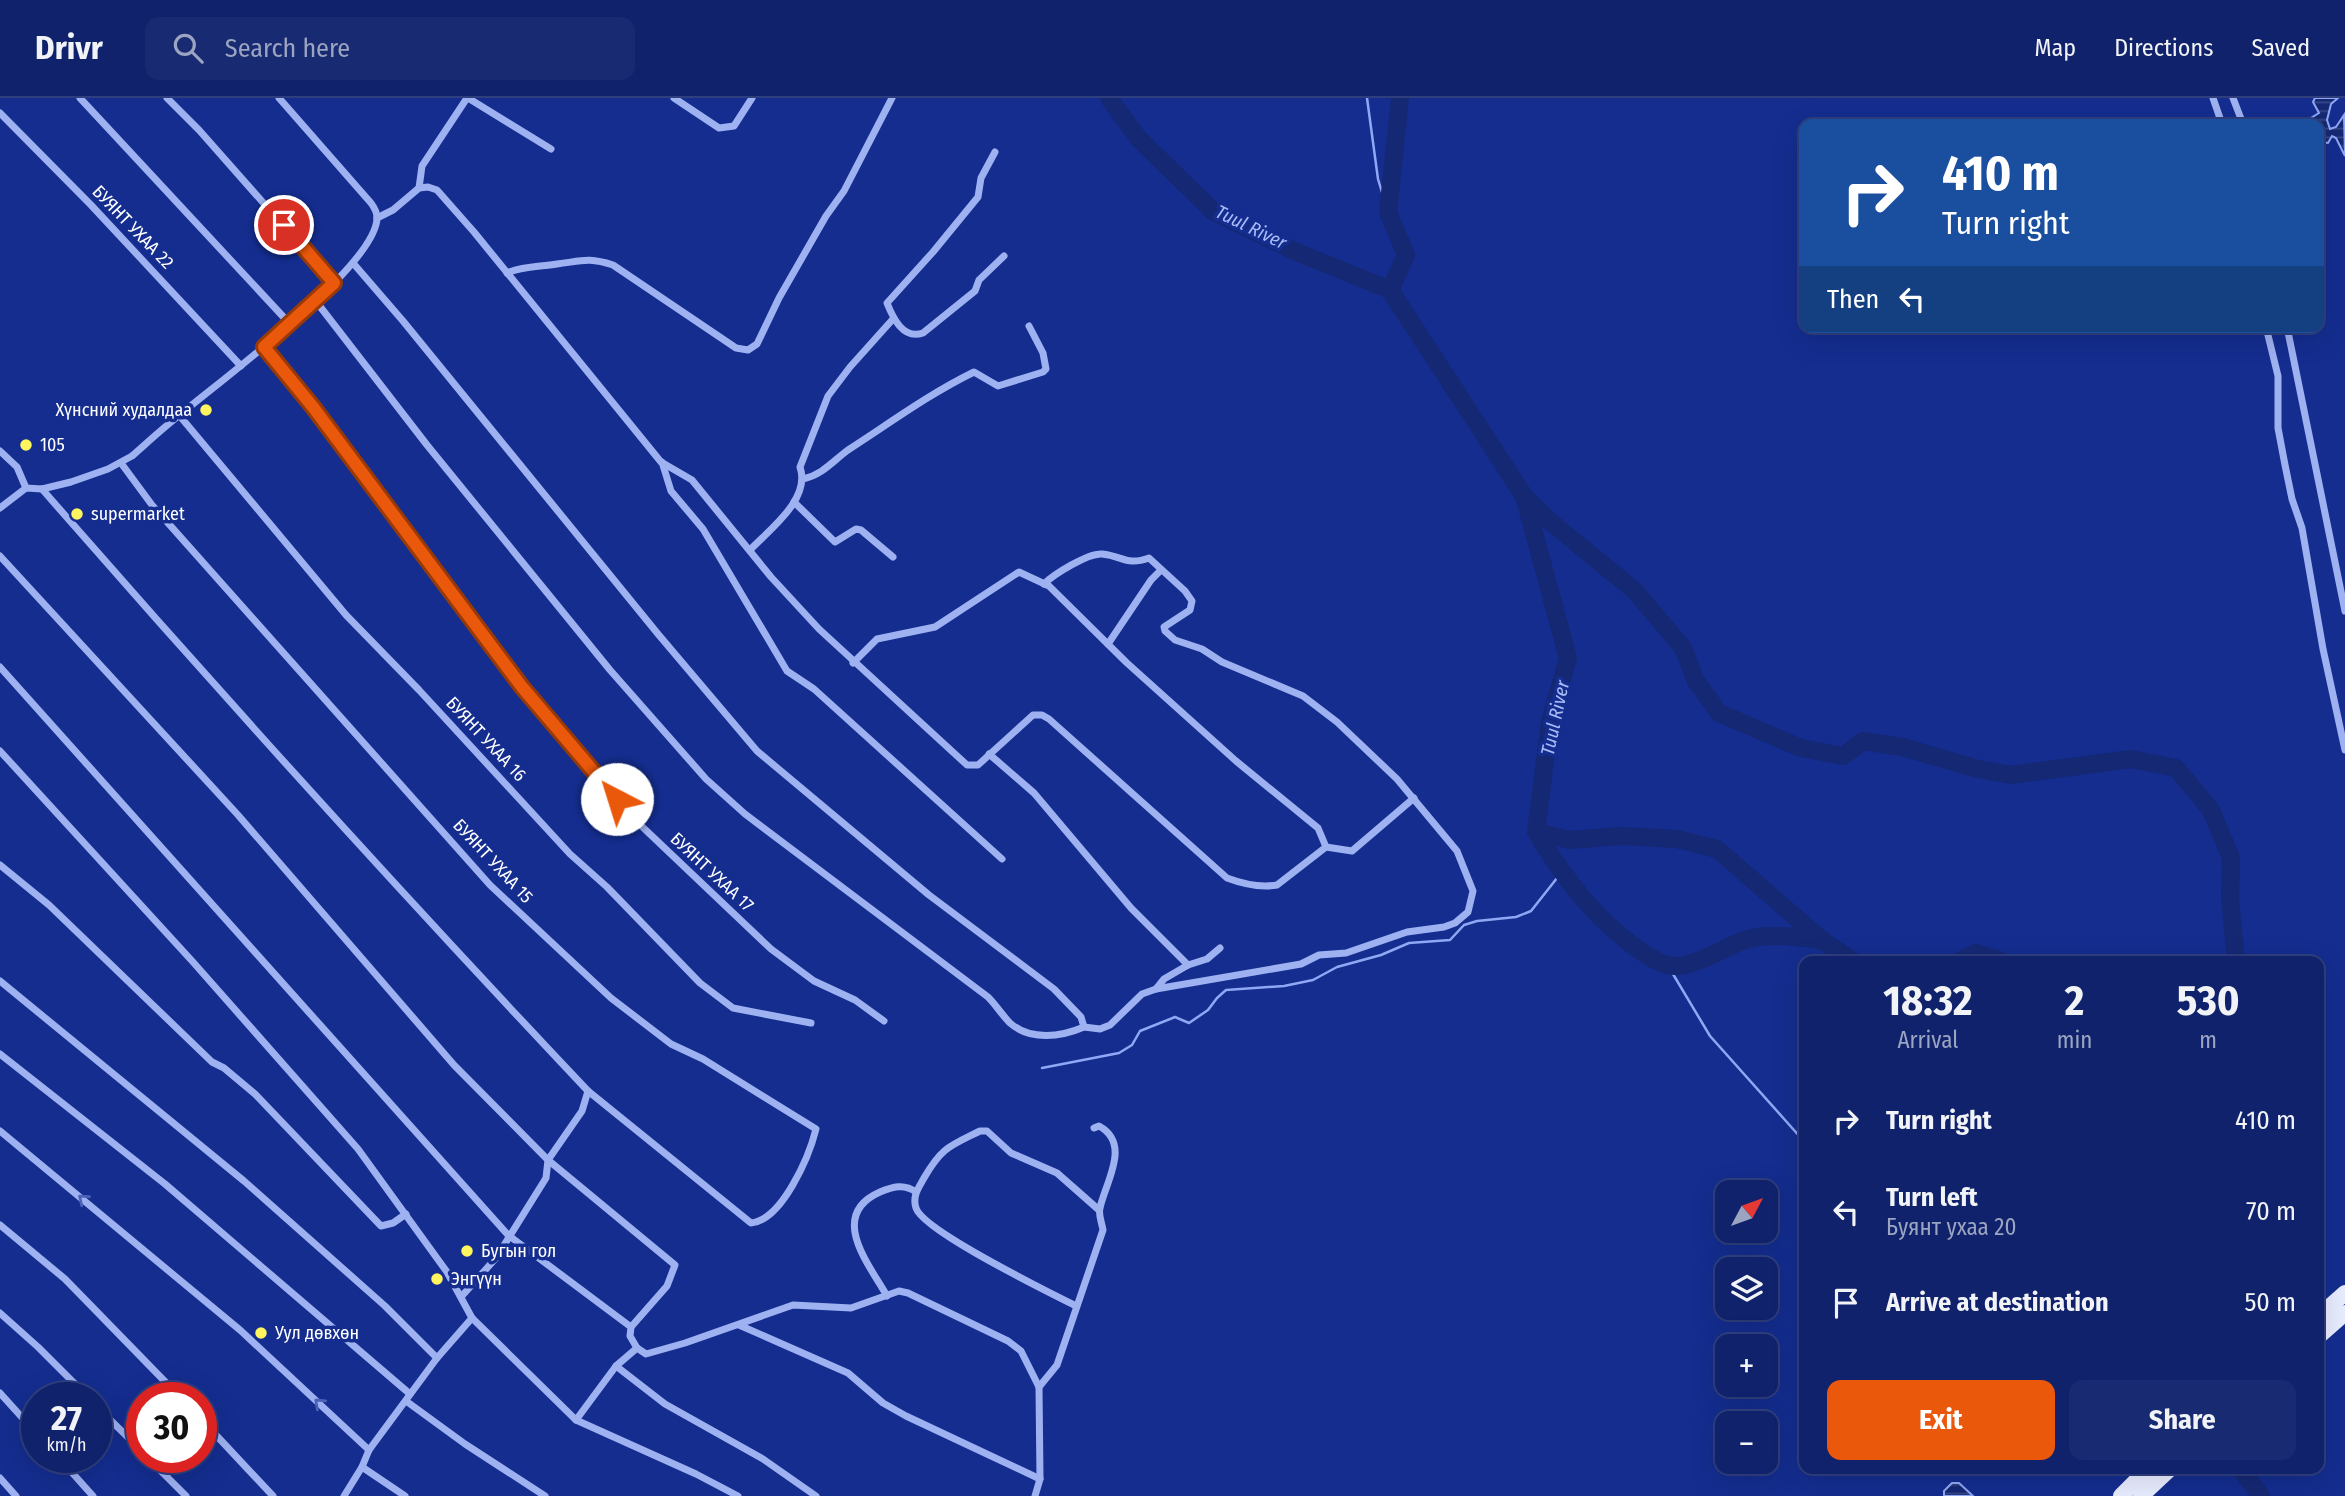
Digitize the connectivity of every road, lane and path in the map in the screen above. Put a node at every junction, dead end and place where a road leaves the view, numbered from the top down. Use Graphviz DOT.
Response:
graph roads {
  1 [pos="80,98"];
  2 [pos="167,98"];
  3 [pos="279,98"];
  4 [pos="468,98"];
  5 [pos="674,98"];
  6 [pos="752,98"];
  7 [pos="892,98"];
  8 [pos="2213,98"];
  9 [pos="2233,98"];
  10 [pos="0,113"];
  11 [pos="2220,119"];
  12 [pos="2241,119"];
  13 [pos="551,149"];
  14 [pos="995,152"];
  15 [pos="419,188"];
  16 [pos="377,218"];
  17 [pos="1004,256"];
  18 [pos="353,264"];
  19 [pos="507,273"];
  20 [pos="334,283"];
  21 [pos="315,300"];
  22 [pos="894,319"];
  23 [pos="290,324"];
  24 [pos="1029,326"];
  25 [pos="2267,333"];
  26 [pos="2288,333"];
  27 [pos="264,347"];
  28 [pos="241,366"];
  29 [pos="179,415"];
  30 [pos="0,451"];
  31 [pos="661,462"];
  32 [pos="121,463"];
  33 [pos="803,479"];
  34 [pos="26,488"];
  35 [pos="42,489"];
  36 [pos="794,502"];
  37 [pos="0,508"];
  38 [pos="750,550"];
  39 [pos="0,556"];
  40 [pos="893,557"];
  41 [pos="1161,570"];
  42 [pos="1044,584"];
  43 [pos="2345,611"];
  44 [pos="1108,644"];
  45 [pos="853,663"];
  46 [pos="0,667"];
  47 [pos="2345,750"];
  48 [pos="0,751"];
  49 [pos="989,754"];
  50 [pos="1414,798"];
  51 [pos="1326,848"];
  52 [pos="1002,859"];
  53 [pos="0,865"];
  54 [pos="1220,948"];
  55 [pos="1188,965"];
  56 [pos="0,981"];
  57 [pos="1156,989"];
  58 [pos="884,1021"];
  59 [pos="811,1023"];
  60 [pos="1084,1027"];
  61 [pos="0,1054"];
  62 [pos="588,1091"];
  63 [pos="1094,1128"];
  64 [pos="0,1131"];
  65 [pos="548,1160"];
  66 [pos="916,1192"];
  67 [pos="1099,1210"];
  68 [pos="406,1214"];
  69 [pos="0,1225"];
  70 [pos="508,1235"];
  71 [pos="2345,1293"];
  72 [pos="887,1296"];
  73 [pos="461,1297"];
  74 [pos="1076,1306"];
  75 [pos="2324,1312"];
  76 [pos="0,1313"];
  77 [pos="2345,1313"];
  78 [pos="472,1318"];
  79 [pos="739,1325"];
  80 [pos="631,1327"];
  81 [pos="2324,1332"];
  82 [pos="637,1348"];
  83 [pos="437,1358"];
  84 [pos="616,1366"];
  85 [pos="72,1382"];
  86 [pos="165,1382"];
  87 [pos="1039,1387"];
  88 [pos="0,1393"];
  89 [pos="408,1397"];
  90 [pos="21,1416"];
  91 [pos="576,1420"];
  92 [pos="112,1422"];
  93 [pos="126,1435"];
  94 [pos="217,1436"];
  95 [pos="369,1450"];
  96 [pos="362,1467"];
  97 [pos="72,1473"];
  98 [pos="163,1473"];
  99 [pos="2148,1476"];
  100 [pos="0,1478"];
  101 [pos="1040,1479"];
  102 [pos="16,1496"];
  103 [pos="93,1496"];
  104 [pos="186,1496"];
  105 [pos="274,1496"];
  106 [pos="344,1496"];
  107 [pos="405,1496"];
  108 [pos="545,1496"];
  109 [pos="738,1496"];
  110 [pos="816,1496"];
  111 [pos="1035,1496"];
  112 [pos="2121,1496"];
  113 [pos="2141,1496"];
  1 -- 23 [label="street"];
  2 -- 20 [label="street"];
  3 -- 16 [label="street"];
  4 -- 13 [label="street"];
  4 -- 15 [label="street"];
  5 -- 6 [label="street"];
  7 -- 19 [label="street"];
  8 -- 11 [label="street"];
  9 -- 12 [label="street"];
  10 -- 28 [label="street, БУЯНТ УХАА 22"];
  14 -- 22 [label="street"];
  15 -- 16 [label="street"];
  15 -- 19 [label="street"];
  16 -- 18 [label="street"];
  17 -- 22 [label="street"];
  18 -- 20 [label="street"];
  18 -- 60 [label="street"];
  19 -- 31 [label="street"];
  20 -- 21 [label="street"];
  21 -- 23 [label="street"];
  21 -- 60 [label="street"];
  22 -- 33 [label="street"];
  23 -- 27 [label="street"];
  24 -- 33 [label="street"];
  25 -- 47 [label="street"];
  26 -- 43 [label="street"];
  27 -- 28 [label="street"];
  27 -- 58 [label="street, БУЯНТ УХАА 17"];
  28 -- 29 [label="street"];
  29 -- 32 [label="street"];
  29 -- 59 [label="street, БУЯНТ УХАА 16"];
  30 -- 34 [label="street"];
  31 -- 38 [label="street"];
  31 -- 52 [label="street"];
  32 -- 35 [label="street"];
  32 -- 62 [label="street, БУЯНТ УХАА 15"];
  33 -- 36 [label="street"];
  34 -- 35 [label="street"];
  34 -- 37 [label="street"];
  35 -- 62 [label="street"];
  36 -- 38 [label="street"];
  36 -- 40 [label="street"];
  38 -- 45 [label="street"];
  39 -- 65 [label="street"];
  41 -- 42 [label="street"];
  41 -- 44 [label="street"];
  41 -- 50 [label="street"];
  42 -- 44 [label="street"];
  42 -- 45 [label="street"];
  44 -- 51 [label="street"];
  45 -- 49 [label="street"];
  46 -- 70 [label="street"];
  48 -- 68 [label="street"];
  49 -- 51 [label="street"];
  49 -- 55 [label="street"];
  50 -- 51 [label="street"];
  50 -- 57 [label="street"];
  53 -- 68 [label="street"];
  54 -- 55 [label="street"];
  55 -- 57 [label="street"];
  56 -- 83 [label="street"];
  57 -- 60 [label="street"];
  61 -- 89 [label="street"];
  62 -- 65 [label="street"];
  63 -- 67 [label="street"];
  95 -- 64 [label="street, one-way"];
  65 -- 70 [label="street"];
  65 -- 80 [label="street"];
  66 -- 67 [label="street"];
  66 -- 72 [label="street"];
  66 -- 74 [label="street"];
  67 -- 74 [label="street"];
  68 -- 73 [label="street"];
  69 -- 86 [label="street"];
  70 -- 73 [label="street"];
  70 -- 80 [label="street"];
  71 -- 75 [label="main road"];
  72 -- 79 [label="street"];
  72 -- 87 [label="street"];
  73 -- 78 [label="street"];
  74 -- 87 [label="street"];
  76 -- 85 [label="street"];
  77 -- 81 [label="main road"];
  78 -- 83 [label="street"];
  78 -- 91 [label="street"];
  79 -- 82 [label="street"];
  79 -- 101 [label="street"];
  80 -- 82 [label="street"];
  82 -- 84 [label="street"];
  83 -- 89 [label="street"];
  84 -- 91 [label="street"];
  84 -- 110 [label="street"];
  87 -- 101 [label="street"];
  88 -- 90 [label="street"];
  89 -- 95 [label="street"];
  89 -- 108 [label="street"];
  91 -- 109 [label="street"];
  92 -- 93 [label="street"];
  94 -- 105 [label="street"];
  95 -- 96 [label="street"];
  96 -- 106 [label="street"];
  96 -- 107 [label="street"];
  97 -- 103 [label="street"];
  98 -- 104 [label="street"];
  99 -- 112 [label="main road"];
  99 -- 113 [label="main road"];
  100 -- 102 [label="street"];
  101 -- 111 [label="street"];
}
